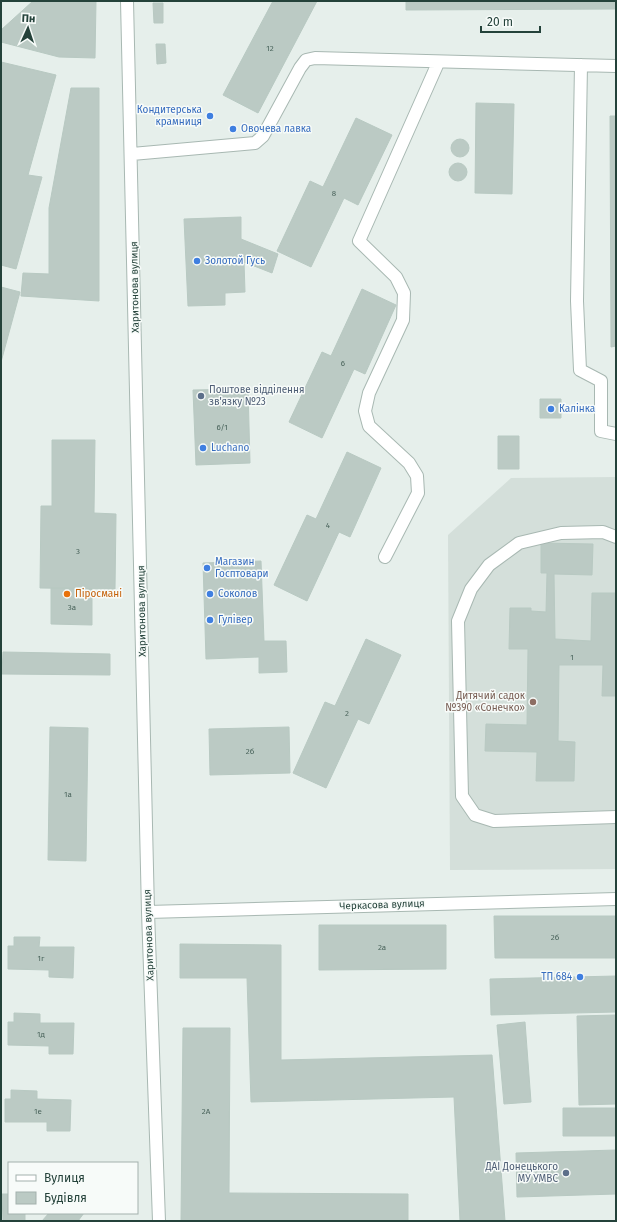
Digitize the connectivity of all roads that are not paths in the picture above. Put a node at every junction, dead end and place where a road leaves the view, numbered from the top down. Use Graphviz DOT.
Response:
graph roads {
  1 [pos="127,1"];
  2 [pos="438,63"];
  3 [pos="581,65"];
  4 [pos="616,66"];
  5 [pos="132,154"];
  6 [pos="616,434"];
  7 [pos="616,537"];
  8 [pos="385,557"];
  9 [pos="616,817"];
  10 [pos="616,899"];
  11 [pos="148,912"];
  12 [pos="158,1221"];
  1 -- 5 [label="street, Харитонова вулиця"];
  2 -- 3 [label="street"];
  2 -- 5 [label="street"];
  2 -- 8 [label="street"];
  3 -- 4 [label="street"];
  3 -- 6 [label="street"];
  5 -- 11 [label="street, Харитонова вулиця"];
  7 -- 9 [label="street"];
  10 -- 11 [label="street, Черкасова вулиця"];
  11 -- 12 [label="street, Харитонова вулиця"];
}
